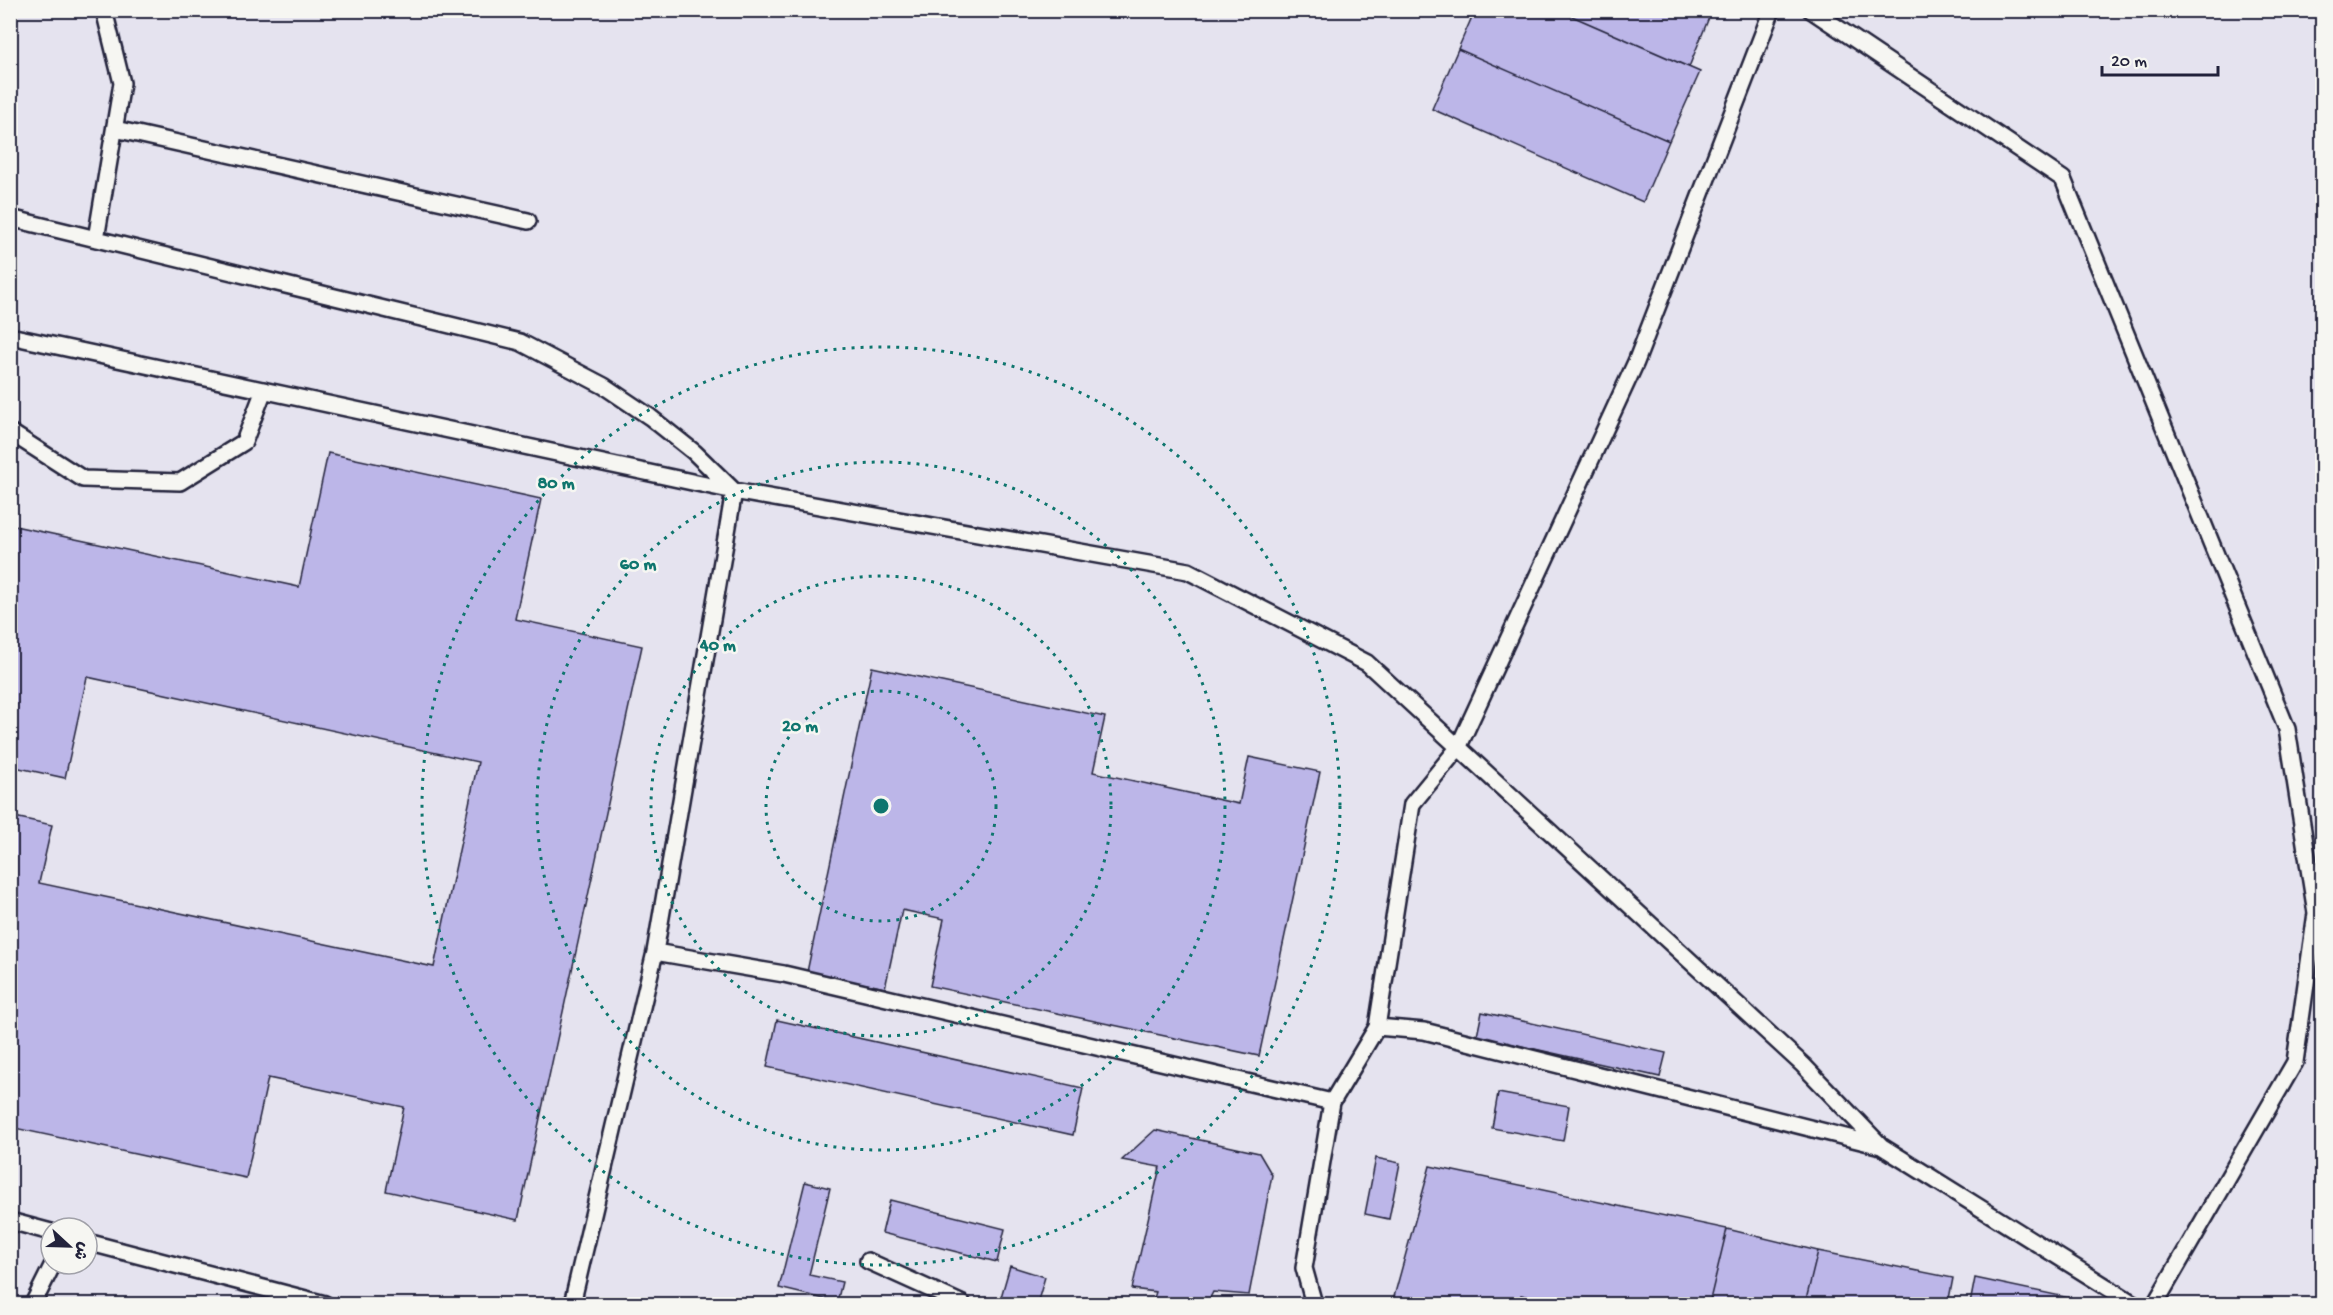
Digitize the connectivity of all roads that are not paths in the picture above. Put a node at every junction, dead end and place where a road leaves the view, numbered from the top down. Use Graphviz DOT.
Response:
graph roads {
  1 [pos="104,10"];
  2 [pos="1772,10"];
  3 [pos="1811,10"];
  4 [pos="115,129"];
  5 [pos="10,218"];
  6 [pos="528,220"];
  7 [pos="96,239"];
  8 [pos="10,336"];
  9 [pos="264,390"];
  10 [pos="10,432"];
  11 [pos="734,491"];
  12 [pos="1458,748"];
  13 [pos="655,952"];
  14 [pos="1377,1027"];
  15 [pos="1332,1102"];
  16 [pos="1881,1146"];
  17 [pos="10,1221"];
  18 [pos="39,1229"];
  19 [pos="99,1245"];
  20 [pos="868,1261"];
  21 [pos="47,1276"];
  22 [pos="33,1305"];
  23 [pos="325,1305"];
  24 [pos="572,1305"];
  25 [pos="963,1305"];
  26 [pos="1314,1305"];
  27 [pos="2134,1305"];
  28 [pos="2154,1305"];
  1 -- 4 [label="lane"];
  2 -- 12 [label="lane"];
  3 -- 28 [label="lane"];
  4 -- 6 [label="lane"];
  4 -- 7 [label="lane"];
  5 -- 7 [label="lane"];
  7 -- 11 [label="lane"];
  8 -- 9 [label="lane"];
  9 -- 10 [label="lane"];
  9 -- 11 [label="lane"];
  11 -- 12 [label="lane"];
  11 -- 13 [label="lane"];
  12 -- 14 [label="lane"];
  12 -- 16 [label="lane"];
  13 -- 15 [label="lane"];
  13 -- 24 [label="lane"];
  14 -- 15 [label="lane"];
  14 -- 16 [label="lane"];
  15 -- 26 [label="lane"];
  16 -- 27 [label="lane"];
  17 -- 18 [label="lane"];
  19 -- 23 [label="lane"];
  20 -- 25 [label="lane"];
  21 -- 22 [label="lane"];
}
